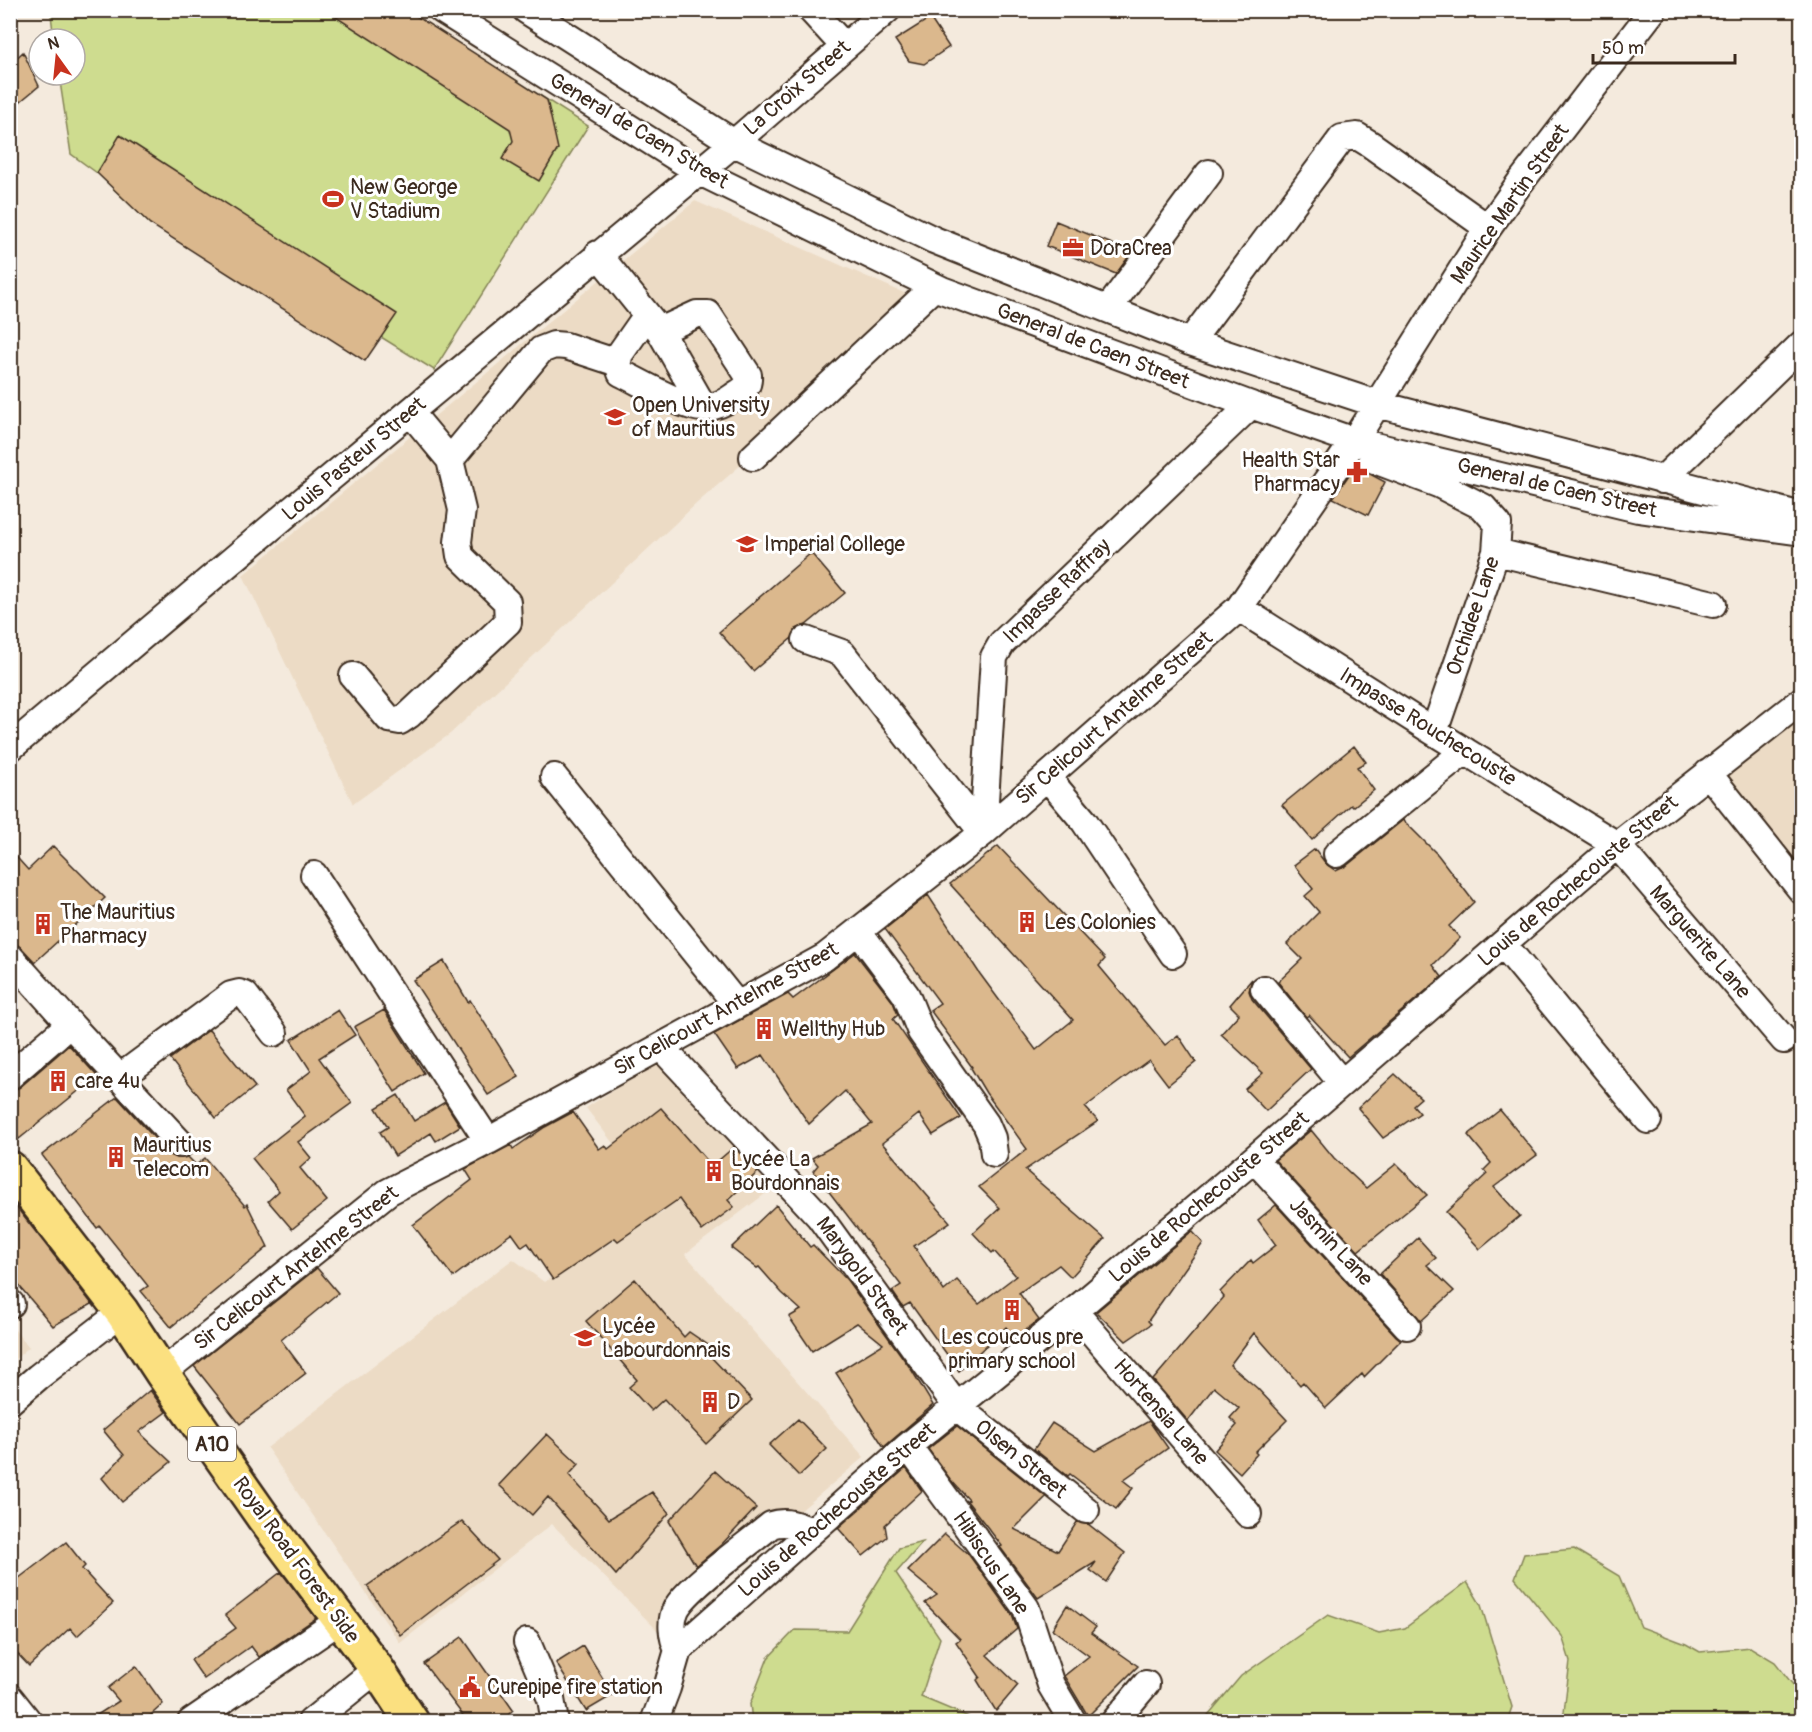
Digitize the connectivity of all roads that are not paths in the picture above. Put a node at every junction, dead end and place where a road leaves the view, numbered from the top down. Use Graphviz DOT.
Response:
graph roads {
  1 [pos="442,10"];
  2 [pos="526,10"];
  3 [pos="811,10"];
  4 [pos="887,10"];
  5 [pos="1653,10"];
  6 [pos="844,46"];
  7 [pos="734,143"];
  8 [pos="698,171"];
  9 [pos="1209,173"];
  10 [pos="1488,228"];
  11 [pos="598,254"];
  12 [pos="934,286"];
  13 [pos="1108,309"];
  14 [pos="654,323"];
  15 [pos="1190,342"];
  16 [pos="1802,344"];
  17 [pos="618,363"];
  18 [pos="1377,404"];
  19 [pos="1251,405"];
  20 [pos="704,408"];
  21 [pos="410,411"];
  22 [pos="1350,446"];
  23 [pos="753,457"];
  24 [pos="450,460"];
  25 [pos="1662,480"];
  26 [pos="1802,516"];
  27 [pos="1802,532"];
  28 [pos="1496,552"];
  29 [pos="1713,604"];
  30 [pos="1239,608"];
  31 [pos="806,640"];
  32 [pos="353,676"];
  33 [pos="1802,700"];
  34 [pos="1434,732"];
  35 [pos="10,748"];
  36 [pos="1465,751"];
  37 [pos="1708,773"];
  38 [pos="554,777"];
  39 [pos="1047,777"];
  40 [pos="983,833"];
  41 [pos="1617,845"];
  42 [pos="1337,854"];
  43 [pos="314,875"];
  44 [pos="1802,891"];
  45 [pos="859,932"];
  46 [pos="1503,944"];
  47 [pos="1173,954"];
  48 [pos="10,957"];
  49 [pos="1264,989"];
  50 [pos="736,1005"];
  51 [pos="70,1024"];
  52 [pos="274,1033"];
  53 [pos="1784,1040"];
  54 [pos="661,1047"];
  55 [pos="10,1076"];
  56 [pos="119,1078"];
  57 [pos="1342,1083"];
  58 [pos="1648,1120"];
  59 [pos="488,1141"];
  60 [pos="181,1144"];
  61 [pos="994,1154"];
  62 [pos="1254,1159"];
  63 [pos="10,1168"];
  64 [pos="1074,1311"];
  65 [pos="122,1312"];
  66 [pos="1407,1326"];
  67 [pos="162,1374"];
  68 [pos="10,1401"];
  69 [pos="957,1407"];
  70 [pos="908,1446"];
  71 [pos="1086,1510"];
  72 [pos="1248,1514"];
  73 [pos="811,1531"];
  74 [pos="340,1620"];
  75 [pos="527,1642"];
  76 [pos="678,1650"];
  77 [pos="377,1669"];
  78 [pos="1146,1684"];
  79 [pos="10,1698"];
  80 [pos="29,1722"];
  81 [pos="191,1722"];
  82 [pos="311,1722"];
  83 [pos="412,1722"];
  84 [pos="555,1722"];
  85 [pos="654,1722"];
  86 [pos="1073,1722"];
  87 [pos="1114,1722"];
  1 -- 8 [label="street, General de Caen Street"];
  2 -- 7 [label="street, General de Caen Street"];
  3 -- 6 [label="street"];
  4 -- 6 [label="street, La Croix Street"];
  5 -- 10 [label="street, Maurice Martin Street"];
  6 -- 7 [label="street, La Croix Street"];
  7 -- 8 [label="street, La Croix Street"];
  7 -- 13 [label="street, General de Caen Street"];
  8 -- 11 [label="street, Louis Pasteur Street"];
  8 -- 12 [label="street, General de Caen Street"];
  9 -- 13 [label="street"];
  10 -- 15 [label="street"];
  10 -- 18 [label="street, Maurice Martin Street"];
  11 -- 14 [label="street"];
  11 -- 21 [label="street, Louis Pasteur Street"];
  12 -- 19 [label="street, General de Caen Street"];
  12 -- 23 [label="street"];
  13 -- 15 [label="street, General de Caen Street"];
  14 -- 17 [label="street"];
  14 -- 20 [label="street"];
  14 -- 20 [label="street"];
  15 -- 18 [label="street, General de Caen Street"];
  16 -- 25 [label="street"];
  17 -- 20 [label="street"];
  17 -- 24 [label="street"];
  18 -- 22 [label="street, Maurice Martin Street"];
  18 -- 25 [label="street, General de Caen Street"];
  19 -- 22 [label="street, General de Caen Street"];
  19 -- 40 [label="street, Impasse Raffray"];
  21 -- 24 [label="street"];
  21 -- 35 [label="street, Louis Pasteur Street"];
  22 -- 27 [label="street, General de Caen Street"];
  22 -- 28 [label="street, Orchidee Lane"];
  22 -- 30 [label="street, Sir Celicourt Antelme Street"];
  24 -- 32 [label="street"];
  25 -- 26 [label="street, General de Caen Street"];
  28 -- 29 [label="street"];
  28 -- 34 [label="street, Orchidee Lane"];
  30 -- 34 [label="street, Impasse Rouchecouste"];
  30 -- 39 [label="street, Sir Celicourt Antelme Street"];
  31 -- 40 [label="street"];
  33 -- 37 [label="street, Louis de Rochecouste Street"];
  34 -- 36 [label="street, Impasse Rouchecouste"];
  36 -- 41 [label="street, Impasse Rouchecouste"];
  36 -- 42 [label="street"];
  37 -- 41 [label="street, Louis de Rochecouste Street"];
  37 -- 44 [label="street"];
  38 -- 50 [label="street"];
  39 -- 40 [label="street, Sir Celicourt Antelme Street"];
  39 -- 47 [label="street"];
  40 -- 45 [label="street, Sir Celicourt Antelme Street"];
  41 -- 46 [label="street, Louis de Rochecouste Street"];
  41 -- 53 [label="street, Marguerite Lane"];
  43 -- 59 [label="street"];
  45 -- 50 [label="street, Sir Celicourt Antelme Street"];
  45 -- 61 [label="street"];
  46 -- 57 [label="street, Louis de Rochecouste Street"];
  46 -- 58 [label="street"];
  48 -- 51 [label="street"];
  49 -- 57 [label="street"];
  50 -- 54 [label="street, Sir Celicourt Antelme Street"];
  51 -- 55 [label="street"];
  51 -- 56 [label="street"];
  52 -- 56 [label="street"];
  54 -- 59 [label="street, Sir Celicourt Antelme Street"];
  54 -- 69 [label="street, Marygold Street"];
  56 -- 60 [label="street"];
  57 -- 62 [label="street, Louis de Rochecouste Street"];
  59 -- 67 [label="street, Sir Celicourt Antelme Street"];
  62 -- 64 [label="street, Louis de Rochecouste Street"];
  62 -- 66 [label="street, Jasmin Lane"];
  63 -- 65 [label="main road, Royal Road Forest Side / A10"];
  64 -- 69 [label="street, Louis de Rochecouste Street"];
  64 -- 72 [label="street, Hortensia Lane"];
  65 -- 67 [label="main road, Royal Road Forest Side / A10"];
  65 -- 68 [label="street"];
  67 -- 74 [label="main road, Royal Road Forest Side / A10"];
  69 -- 70 [label="street, Louis de Rochecouste Street"];
  69 -- 71 [label="street, Olsen Street"];
  70 -- 73 [label="street, Louis de Rochecouste Street"];
  70 -- 86 [label="street, Hibiscus Lane"];
  73 -- 76 [label="street, Louis de Rochecouste Street"];
  73 -- 76 [label="street"];
  74 -- 77 [label="main road, Royal Road Forest Side / A10"];
  74 -- 81 [label="street"];
  75 -- 84 [label="street"];
  76 -- 85 [label="street"];
  77 -- 82 [label="street"];
  77 -- 83 [label="main road, Royal Road Forest Side / A10"];
  78 -- 87 [label="street"];
  79 -- 80 [label="street"];
}
